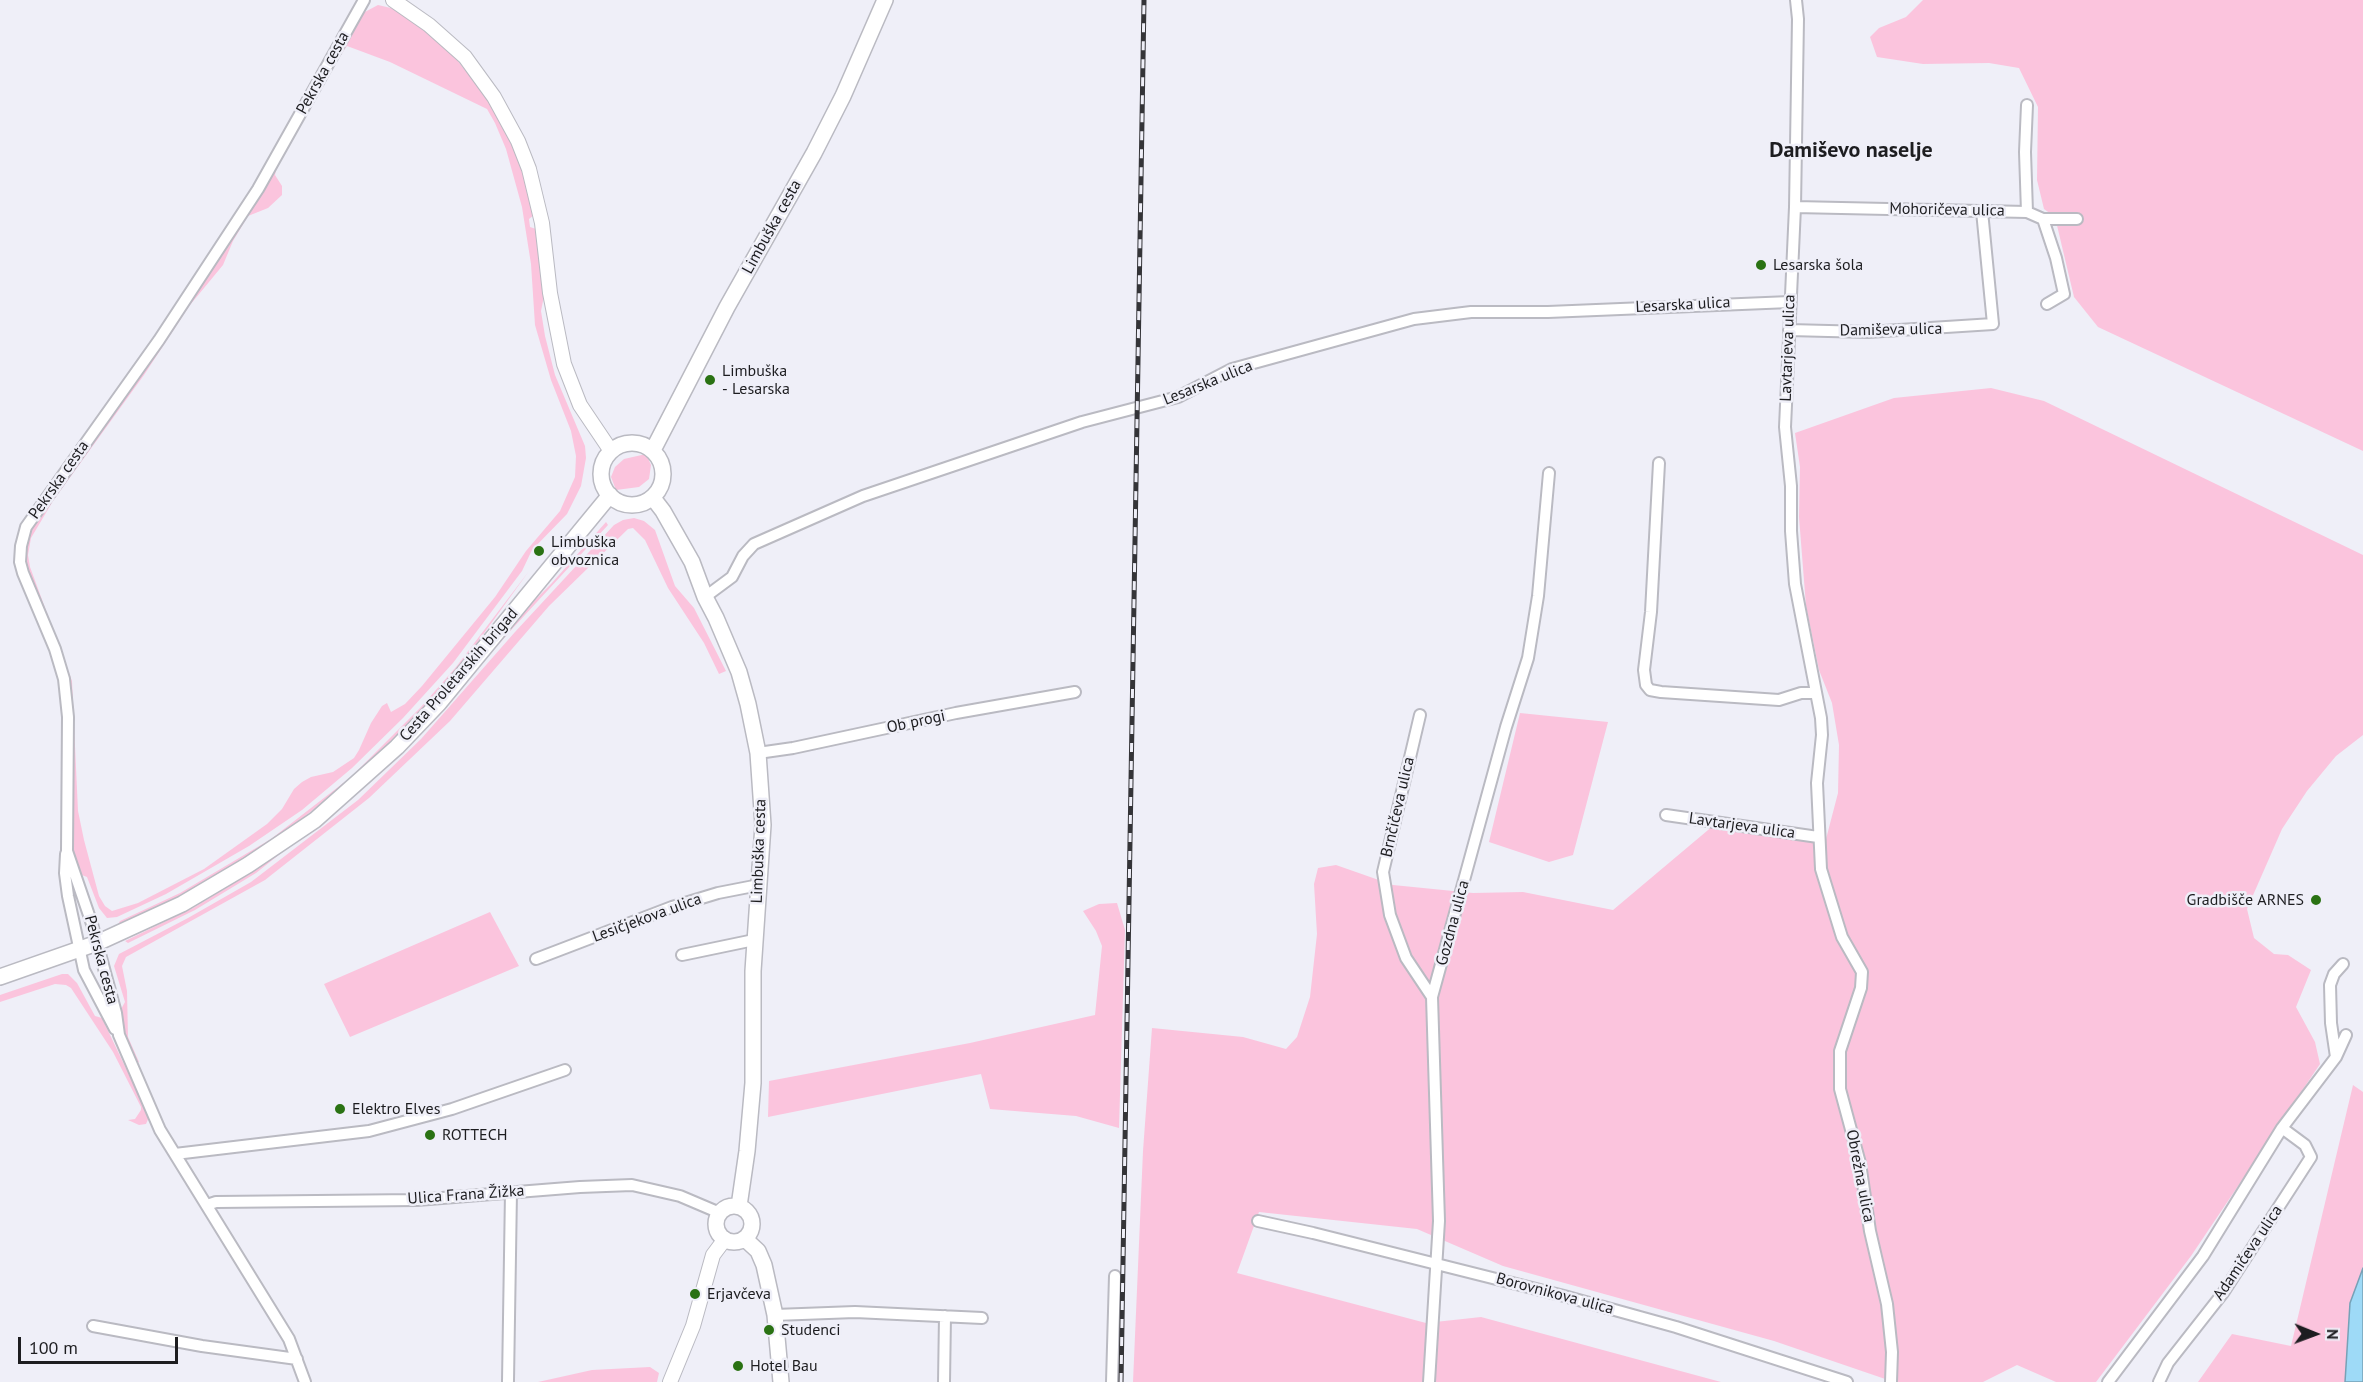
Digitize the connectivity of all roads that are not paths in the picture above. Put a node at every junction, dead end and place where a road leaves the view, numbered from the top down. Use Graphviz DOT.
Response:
graph roads {
  1 [pos="364,0"];
  2 [pos="393,0"];
  3 [pos="885,0"];
  4 [pos="1796,0"];
  5 [pos="2027,105"];
  6 [pos="1795,207"];
  7 [pos="1982,211"];
  8 [pos="2027,212"];
  9 [pos="2043,219"];
  10 [pos="2077,219"];
  11 [pos="1790,302"];
  12 [pos="2047,304"];
  13 [pos="1789,330"];
  14 [pos="653,450"];
  15 [pos="611,451"];
  16 [pos="1659,463"];
  17 [pos="1549,472"];
  18 [pos="610,495"];
  19 [pos="652,498"];
  20 [pos="705,597"];
  21 [pos="1074,692"];
  22 [pos="1816,693"];
  23 [pos="1420,715"];
  24 [pos="758,753"];
  25 [pos="1666,814"];
  26 [pos="1818,837"];
  27 [pos="67,850"];
  28 [pos="759,885"];
  29 [pos="754,940"];
  30 [pos="97,943"];
  31 [pos="79,950"];
  32 [pos="682,955"];
  33 [pos="536,959"];
  34 [pos="2343,964"];
  35 [pos="1862,972"];
  36 [pos="0,977"];
  37 [pos="1432,997"];
  38 [pos="118,1035"];
  39 [pos="2346,1035"];
  40 [pos="2336,1057"];
  41 [pos="565,1070"];
  42 [pos="2282,1128"];
  43 [pos="175,1154"];
  44 [pos="511,1192"];
  45 [pos="207,1205"];
  46 [pos="739,1206"];
  47 [pos="720,1213"];
  48 [pos="1258,1221"];
  49 [pos="725,1239"];
  50 [pos="745,1239"];
  51 [pos="1437,1263"];
  52 [pos="1115,1276"];
  53 [pos="776,1315"];
  54 [pos="945,1316"];
  55 [pos="982,1318"];
  56 [pos="93,1326"];
  57 [pos="297,1359"];
  58 [pos="508,1380"];
  59 [pos="305,1382"];
  60 [pos="670,1382"];
  61 [pos="781,1382"];
  62 [pos="944,1382"];
  63 [pos="1112,1382"];
  64 [pos="1429,1382"];
  65 [pos="1847,1382"];
  66 [pos="1891,1382"];
  67 [pos="2108,1382"];
  68 [pos="2159,1382"];
  1 -- 27 [label="street, Pekrska cesta"];
  2 -- 15 [label="street"];
  3 -- 14 [label="main road, Limbuška cesta"];
  4 -- 6 [label="street, Lavtarjeva ulica"];
  5 -- 8 [label="street, Mohoričeva ulica"];
  6 -- 7 [label="street, Mohoričeva ulica"];
  6 -- 11 [label="street, Lavtarjeva ulica"];
  7 -- 8 [label="street, Mohoričeva ulica"];
  7 -- 13 [label="street, Damiševa ulica"];
  8 -- 9 [label="street"];
  9 -- 10 [label="street"];
  9 -- 12 [label="street"];
  11 -- 13 [label="street, Lavtarjeva ulica"];
  11 -- 20 [label="street, Lesarska ulica"];
  13 -- 22 [label="street, Lavtarjeva ulica"];
  14 -- 15 [label="main road"];
  14 -- 19 [label="main road"];
  15 -- 18 [label="main road"];
  16 -- 22 [label="street"];
  17 -- 37 [label="street, Gozdna ulica"];
  18 -- 19 [label="main road"];
  18 -- 30 [label="main road, Cesta Proletarskih brigad"];
  19 -- 20 [label="main road, Limbuška cesta"];
  20 -- 24 [label="main road, Limbuška cesta"];
  21 -- 24 [label="street, Ob progi"];
  22 -- 26 [label="street, Lavtarjeva ulica"];
  23 -- 37 [label="street, Brnčičeva ulica"];
  24 -- 28 [label="main road, Limbuška cesta"];
  25 -- 26 [label="street, Lavtarjeva ulica"];
  26 -- 35 [label="street, Lavtarjeva ulica"];
  27 -- 30 [label="street, Pekrska cesta"];
  27 -- 31 [label="street"];
  28 -- 29 [label="main road, Limbuška cesta"];
  28 -- 33 [label="street, Lesičjekova ulica"];
  29 -- 32 [label="street"];
  29 -- 46 [label="main road, Limbuška cesta"];
  30 -- 31 [label="main road, Cesta Proletarskih brigad"];
  30 -- 38 [label="street, Pekrska cesta"];
  31 -- 36 [label="main road, Cesta Proletarskih brigad"];
  31 -- 38 [label="street"];
  34 -- 40 [label="street"];
  35 -- 66 [label="street, Obrežna ulica"];
  37 -- 51 [label="street, Gozdna ulica"];
  38 -- 43 [label="street, Pekrska cesta"];
  39 -- 40 [label="street"];
  40 -- 42 [label="street"];
  41 -- 43 [label="street"];
  42 -- 67 [label="street"];
  42 -- 68 [label="street, Adamičeva ulica"];
  43 -- 45 [label="street, Pekrska cesta"];
  44 -- 45 [label="street, Ulica Frana Žižka"];
  44 -- 47 [label="street, Ulica Frana Žižka"];
  44 -- 58 [label="street"];
  45 -- 57 [label="street, Pekrska cesta"];
  46 -- 47 [label="main road"];
  46 -- 50 [label="main road"];
  47 -- 49 [label="main road"];
  48 -- 51 [label="street, Borovnikova ulica"];
  49 -- 50 [label="main road"];
  49 -- 60 [label="street"];
  50 -- 53 [label="main road"];
  51 -- 64 [label="street, Gozdna ulica"];
  51 -- 65 [label="street, Borovnikova ulica"];
  52 -- 63 [label="street"];
  53 -- 54 [label="street"];
  53 -- 61 [label="main road"];
  54 -- 55 [label="street"];
  54 -- 62 [label="street"];
  56 -- 57 [label="street"];
  57 -- 59 [label="street, Pekrska cesta"];
}
